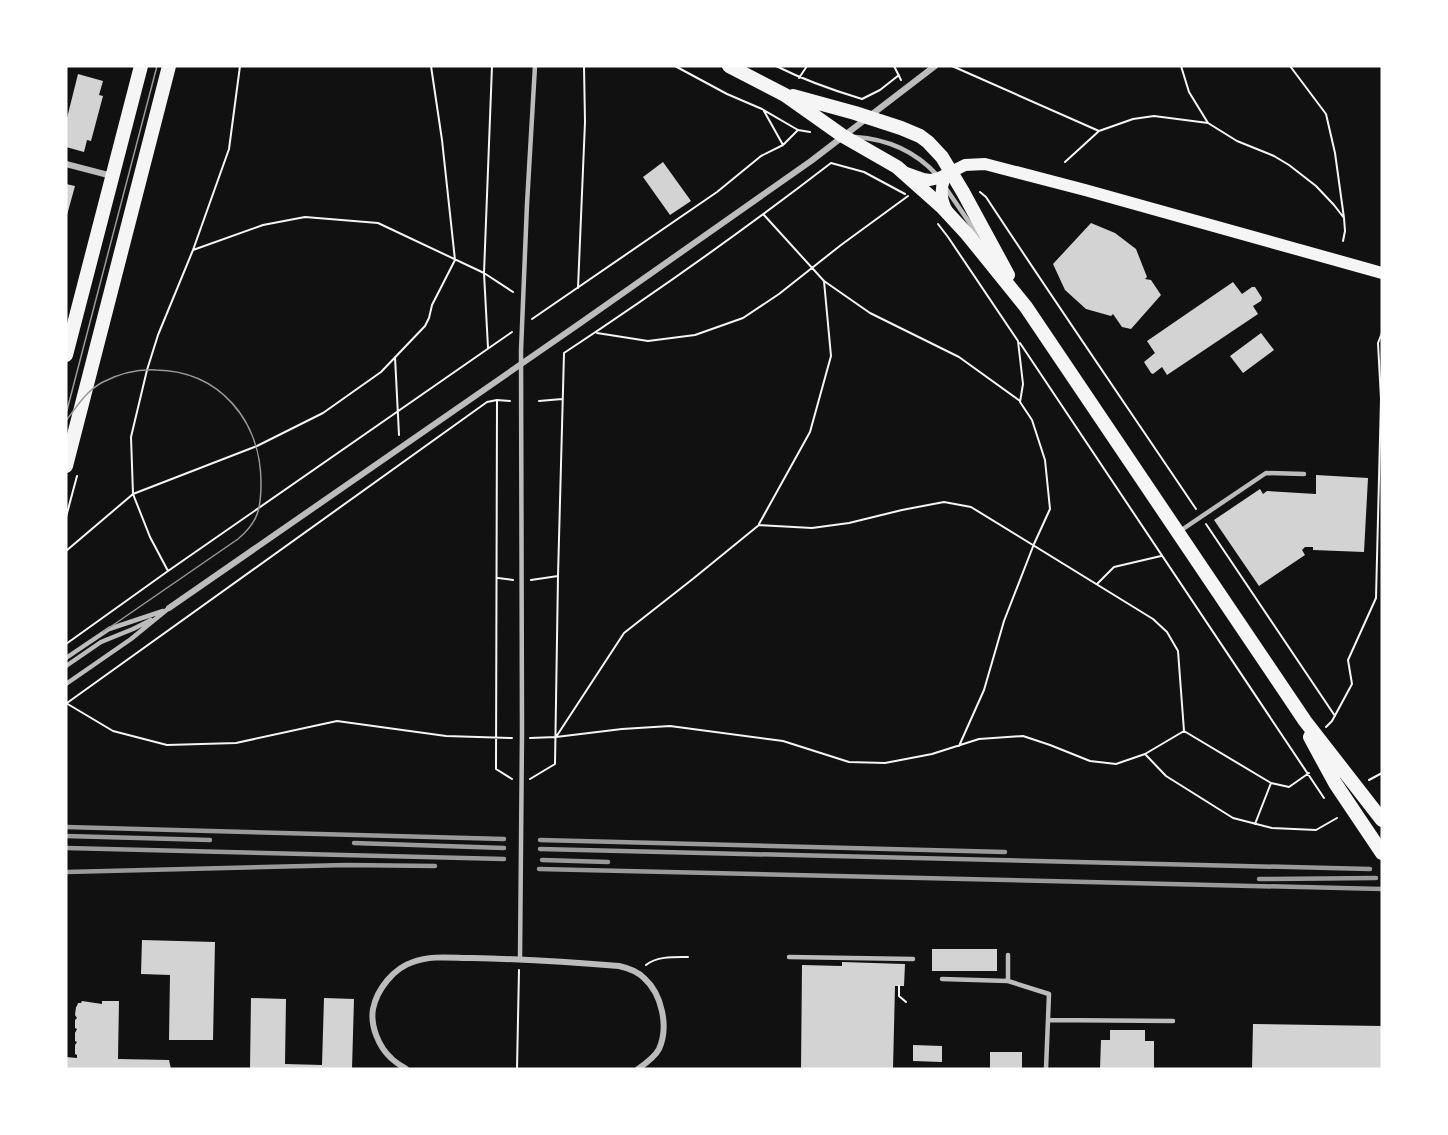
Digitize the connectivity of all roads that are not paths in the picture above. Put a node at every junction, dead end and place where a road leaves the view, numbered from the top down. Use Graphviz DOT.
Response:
graph roads {
  1 [pos="141,66"];
  2 [pos="169,66"];
  3 [pos="535,66"];
  4 [pos="729,66"];
  5 [pos="934,66"];
  6 [pos="785,95"];
  7 [pos="867,117"];
  8 [pos="843,136"];
  9 [pos="66,164"];
  10 [pos="903,171"];
  11 [pos="112,177"];
  12 [pos="944,177"];
  13 [pos="950,215"];
  14 [pos="1382,273"];
  15 [pos="1026,307"];
  16 [pos="66,355"];
  17 [pos="520,363"];
  18 [pos="66,466"];
  19 [pos="1304,474"];
  20 [pos="1178,533"];
  21 [pos="169,609"];
  22 [pos="66,658"];
  23 [pos="66,666"];
  24 [pos="66,684"];
  25 [pos="1305,721"];
  26 [pos="1382,820"];
  27 [pos="1382,853"];
  28 [pos="1008,956"];
  29 [pos="789,957"];
  30 [pos="520,959"];
  31 [pos="913,959"];
  32 [pos="942,980"];
  33 [pos="1008,981"];
  34 [pos="1048,1020"];
  35 [pos="1173,1021"];
  36 [pos="406,1069"];
  37 [pos="638,1069"];
  38 [pos="1046,1069"];
  1 -- 11 [label="main road"];
  2 -- 18 [label="main road"];
  3 -- 17 [label="lane"];
  4 -- 6 [label="main road"];
  5 -- 7 [label="street"];
  6 -- 7 [label="main road"];
  6 -- 8 [label="main road"];
  7 -- 8 [label="street"];
  7 -- 12 [label="main road"];
  8 -- 10 [label="main road"];
  8 -- 12 [label="lane"];
  8 -- 17 [label="street"];
  9 -- 11 [label="street"];
  10 -- 12 [label="main road"];
  10 -- 13 [label="main road"];
  11 -- 16 [label="main road"];
  12 -- 13 [label="main road"];
  12 -- 14 [label="main road"];
  12 -- 15 [label="main road"];
  13 -- 15 [label="main road"];
  15 -- 20 [label="main road"];
  17 -- 21 [label="street"];
  17 -- 30 [label="lane"];
  19 -- 20 [label="lane"];
  20 -- 25 [label="main road"];
  21 -- 22 [label="lane"];
  21 -- 23 [label="lane"];
  21 -- 24 [label="lane"];
  25 -- 26 [label="main road"];
  25 -- 27 [label="main road"];
  28 -- 33 [label="lane"];
  29 -- 31 [label="lane"];
  30 -- 36 [label="street"];
  30 -- 37 [label="street"];
  32 -- 33 [label="lane"];
  33 -- 34 [label="lane"];
  34 -- 35 [label="lane"];
  34 -- 38 [label="lane"];
}
